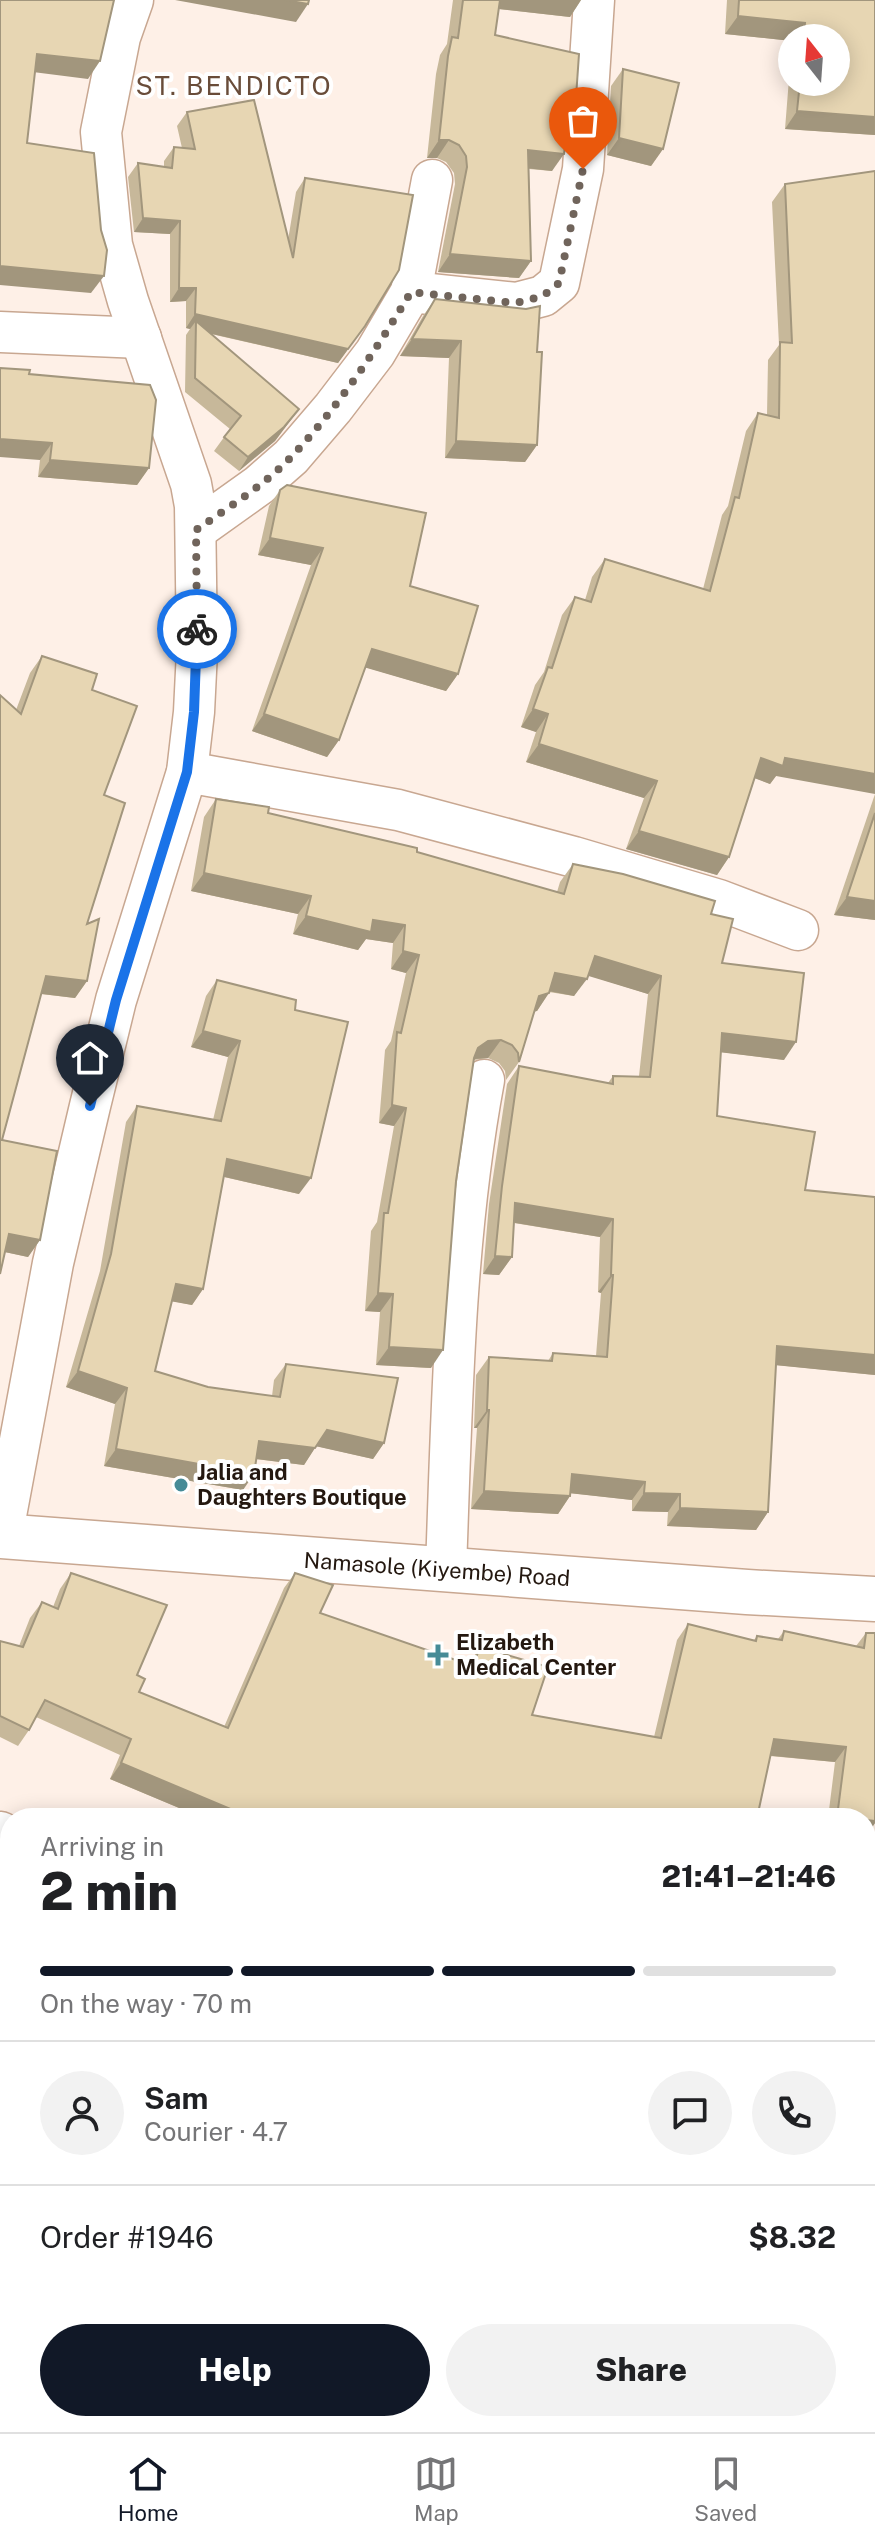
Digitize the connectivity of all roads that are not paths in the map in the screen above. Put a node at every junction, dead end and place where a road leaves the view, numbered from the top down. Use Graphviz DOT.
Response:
graph roads {
  1 [pos="133,0"];
  2 [pos="594,0"];
  3 [pos="432,180"];
  4 [pos="411,292"];
  5 [pos="0,332"];
  6 [pos="141,338"];
  7 [pos="196,530"];
  8 [pos="187,772"];
  9 [pos="798,930"];
  10 [pos="484,1080"];
  11 [pos="1,1536"];
  12 [pos="446,1569"];
  13 [pos="875,1599"];
  1 -- 6 [label="street"];
  2 -- 4 [label="street"];
  3 -- 4 [label="street"];
  4 -- 7 [label="street"];
  5 -- 6 [label="street"];
  6 -- 7 [label="street"];
  7 -- 8 [label="street"];
  8 -- 9 [label="street"];
  8 -- 11 [label="street"];
  10 -- 12 [label="street"];
  11 -- 12 [label="main road, Namasole (Kiyembe) Road"];
  12 -- 13 [label="main road, Namasole (Kiyembe) Road"];
}
